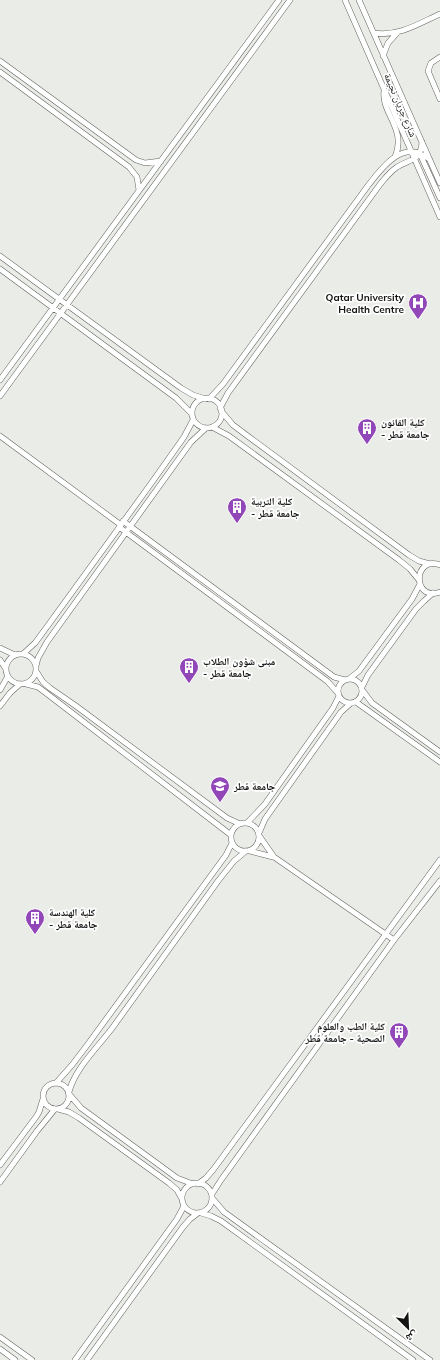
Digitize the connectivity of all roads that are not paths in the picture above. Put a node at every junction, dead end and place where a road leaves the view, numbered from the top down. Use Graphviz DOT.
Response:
graph roads {
  1 [pos="278,0"];
  2 [pos="290,0"];
  3 [pos="344,0"];
  4 [pos="359,0"];
  5 [pos="440,14"];
  6 [pos="374,33"];
  7 [pos="398,33"];
  8 [pos="383,56"];
  9 [pos="440,57"];
  10 [pos="0,61"];
  11 [pos="0,72"];
  12 [pos="384,90"];
  13 [pos="440,99"];
  14 [pos="205,100"];
  15 [pos="212,106"];
  16 [pos="422,142"];
  17 [pos="411,151"];
  18 [pos="420,153"];
  19 [pos="395,157"];
  20 [pos="414,159"];
  21 [pos="430,160"];
  22 [pos="161,161"];
  23 [pos="440,183"];
  24 [pos="139,190"];
  25 [pos="440,198"];
  26 [pos="122,214"];
  27 [pos="440,217"];
  28 [pos="130,219"];
  29 [pos="340,225"];
  30 [pos="348,231"];
  31 [pos="0,256"];
  32 [pos="0,269"];
  33 [pos="59,300"];
  34 [pos="67,305"];
  35 [pos="53,308"];
  36 [pos="61,314"];
  37 [pos="241,359"];
  38 [pos="249,364"];
  39 [pos="0,380"];
  40 [pos="0,396"];
  41 [pos="207,399"];
  42 [pos="221,409"];
  43 [pos="192,414"];
  44 [pos="193,420"];
  45 [pos="212,427"];
  46 [pos="206,428"];
  47 [pos="0,436"];
  48 [pos="121,524"];
  49 [pos="131,527"];
  50 [pos="127,533"];
  51 [pos="440,558"];
  52 [pos="431,564"];
  53 [pos="440,565"];
  54 [pos="190,571"];
  55 [pos="185,576"];
  56 [pos="419,582"];
  57 [pos="437,593"];
  58 [pos="232,602"];
  59 [pos="228,608"];
  60 [pos="0,648"];
  61 [pos="23,654"];
  62 [pos="15,655"];
  63 [pos="0,660"];
  64 [pos="36,668"];
  65 [pos="6,670"];
  66 [pos="8,676"];
  67 [pos="347,680"];
  68 [pos="43,682"];
  69 [pos="20,684"];
  70 [pos="26,684"];
  71 [pos="39,688"];
  72 [pos="362,689"];
  73 [pos="0,690"];
  74 [pos="338,694"];
  75 [pos="353,703"];
  76 [pos="0,706"];
  77 [pos="399,723"];
  78 [pos="395,730"];
  79 [pos="440,753"];
  80 [pos="438,761"];
  81 [pos="247,823"];
  82 [pos="240,824"];
  83 [pos="231,835"];
  84 [pos="259,835"];
  85 [pos="232,842"];
  86 [pos="248,851"];
  87 [pos="274,857"];
  88 [pos="440,860"];
  89 [pos="440,881"];
  90 [pos="184,914"];
  91 [pos="191,919"];
  92 [pos="169,934"];
  93 [pos="386,935"];
  94 [pos="176,940"];
  95 [pos="394,940"];
  96 [pos="326,1016"];
  97 [pos="334,1024"];
  98 [pos="56,1082"];
  99 [pos="69,1093"];
  100 [pos="43,1098"];
  101 [pos="57,1109"];
  102 [pos="0,1165"];
  103 [pos="0,1182"];
  104 [pos="196,1184"];
  105 [pos="212,1196"];
  106 [pos="182,1199"];
  107 [pos="184,1206"];
  108 [pos="200,1213"];
  109 [pos="364,1312"];
  110 [pos="358,1321"];
  111 [pos="380,1324"];
  112 [pos="374,1332"];
  113 [pos="0,1337"];
  114 [pos="407,1343"];
  115 [pos="0,1349"];
  116 [pos="400,1351"];
  117 [pos="427,1359"];
  118 [pos="16,1360"];
  119 [pos="32,1360"];
  120 [pos="75,1360"];
  121 [pos="87,1360"];
  122 [pos="413,1360"];
  1 -- 14 [label="street"];
  2 -- 15 [label="street"];
  3 -- 12 [label="street, شارع جريان نجيمة"];
  4 -- 6 [label="street, شارع جريان نجيمة"];
  5 -- 7 [label="street"];
  6 -- 7 [label="street"];
  6 -- 8 [label="street, شارع جريان نجيمة"];
  7 -- 8 [label="street"];
  8 -- 16 [label="street, شارع جريان نجيمة"];
  9 -- 13 [label="street"];
  10 -- 22 [label="street"];
  11 -- 24 [label="street"];
  12 -- 17 [label="street, شارع جريان نجيمة"];
  12 -- 19 [label="street"];
  14 -- 15 [label="street"];
  14 -- 22 [label="street"];
  15 -- 28 [label="street"];
  16 -- 18 [label="street"];
  16 -- 21 [label="street, شارع جريان نجيمة"];
  17 -- 18 [label="street"];
  17 -- 19 [label="street"];
  17 -- 20 [label="street, شارع جريان نجيمة"];
  18 -- 20 [label="street"];
  18 -- 21 [label="street"];
  18 -- 25 [label="street"];
  19 -- 29 [label="street"];
  20 -- 27 [label="street, شارع جريان نجيمة"];
  20 -- 30 [label="street"];
  21 -- 23 [label="street, شارع جريان نجيمة"];
  22 -- 24 [label="street"];
  24 -- 26 [label="street"];
  26 -- 28 [label="street"];
  26 -- 33 [label="street"];
  28 -- 34 [label="street"];
  29 -- 30 [label="street"];
  29 -- 37 [label="street"];
  30 -- 38 [label="street"];
  31 -- 33 [label="street"];
  32 -- 35 [label="street"];
  33 -- 34 [label="street"];
  33 -- 35 [label="street"];
  34 -- 36 [label="street"];
  34 -- 41 [label="street"];
  35 -- 36 [label="street"];
  35 -- 39 [label="street"];
  36 -- 40 [label="street"];
  36 -- 43 [label="street"];
  37 -- 38 [label="street"];
  37 -- 41 [label="street"];
  38 -- 42 [label="street"];
  41 -- 42 [label="street"];
  41 -- 43 [label="street"];
  42 -- 45 [label="street"];
  42 -- 52 [label="street"];
  43 -- 44 [label="street"];
  44 -- 46 [label="street"];
  44 -- 48 [label="street"];
  45 -- 46 [label="street"];
  45 -- 56 [label="street"];
  46 -- 49 [label="street"];
  47 -- 48 [label="street"];
  48 -- 49 [label="street"];
  48 -- 50 [label="street"];
  48 -- 61 [label="street"];
  49 -- 50 [label="street"];
  49 -- 54 [label="street"];
  50 -- 55 [label="street"];
  50 -- 64 [label="street"];
  51 -- 52 [label="street"];
  52 -- 53 [label="street"];
  52 -- 56 [label="street"];
  54 -- 55 [label="street"];
  54 -- 58 [label="street"];
  55 -- 59 [label="street"];
  56 -- 57 [label="street"];
  56 -- 67 [label="street"];
  57 -- 72 [label="street"];
  58 -- 59 [label="street"];
  58 -- 67 [label="street"];
  59 -- 74 [label="street"];
  60 -- 62 [label="street"];
  61 -- 62 [label="street"];
  61 -- 64 [label="street"];
  62 -- 65 [label="street"];
  63 -- 65 [label="street"];
  64 -- 68 [label="street"];
  64 -- 70 [label="street"];
  65 -- 66 [label="street"];
  66 -- 69 [label="street"];
  66 -- 73 [label="street"];
  67 -- 72 [label="street"];
  67 -- 74 [label="street"];
  68 -- 71 [label="street"];
  68 -- 82 [label="street"];
  69 -- 70 [label="street"];
  69 -- 76 [label="street"];
  70 -- 71 [label="street"];
  71 -- 83 [label="street"];
  72 -- 75 [label="street"];
  72 -- 77 [label="street"];
  74 -- 75 [label="street"];
  74 -- 81 [label="street"];
  75 -- 78 [label="street"];
  75 -- 84 [label="street"];
  77 -- 78 [label="street"];
  77 -- 79 [label="street"];
  78 -- 80 [label="street"];
  79 -- 80 [label="street"];
  81 -- 82 [label="street"];
  81 -- 84 [label="street"];
  82 -- 83 [label="street"];
  83 -- 85 [label="street"];
  84 -- 86 [label="street"];
  84 -- 87 [label="street"];
  85 -- 86 [label="street"];
  85 -- 90 [label="street"];
  86 -- 87 [label="street"];
  86 -- 91 [label="street"];
  87 -- 93 [label="street"];
  88 -- 93 [label="street"];
  89 -- 95 [label="street"];
  90 -- 91 [label="street"];
  90 -- 92 [label="street"];
  91 -- 94 [label="street"];
  92 -- 94 [label="street"];
  92 -- 98 [label="street"];
  93 -- 95 [label="street"];
  93 -- 96 [label="street"];
  94 -- 99 [label="street"];
  95 -- 97 [label="street"];
  96 -- 97 [label="street"];
  96 -- 104 [label="street"];
  97 -- 105 [label="street"];
  98 -- 99 [label="street"];
  98 -- 100 [label="street"];
  99 -- 101 [label="street"];
  99 -- 104 [label="street"];
  100 -- 101 [label="street"];
  100 -- 102 [label="street"];
  101 -- 103 [label="street"];
  101 -- 106 [label="street"];
  104 -- 105 [label="street"];
  104 -- 106 [label="street"];
  105 -- 108 [label="street"];
  105 -- 109 [label="street"];
  106 -- 107 [label="street"];
  107 -- 108 [label="street"];
  107 -- 120 [label="street"];
  108 -- 110 [label="street"];
  108 -- 121 [label="street"];
  109 -- 110 [label="street"];
  109 -- 111 [label="street"];
  110 -- 112 [label="street"];
  111 -- 112 [label="street"];
  111 -- 114 [label="street"];
  112 -- 116 [label="street"];
  113 -- 119 [label="street"];
  114 -- 116 [label="street"];
  114 -- 117 [label="street"];
  115 -- 118 [label="street"];
  116 -- 122 [label="street"];
}
